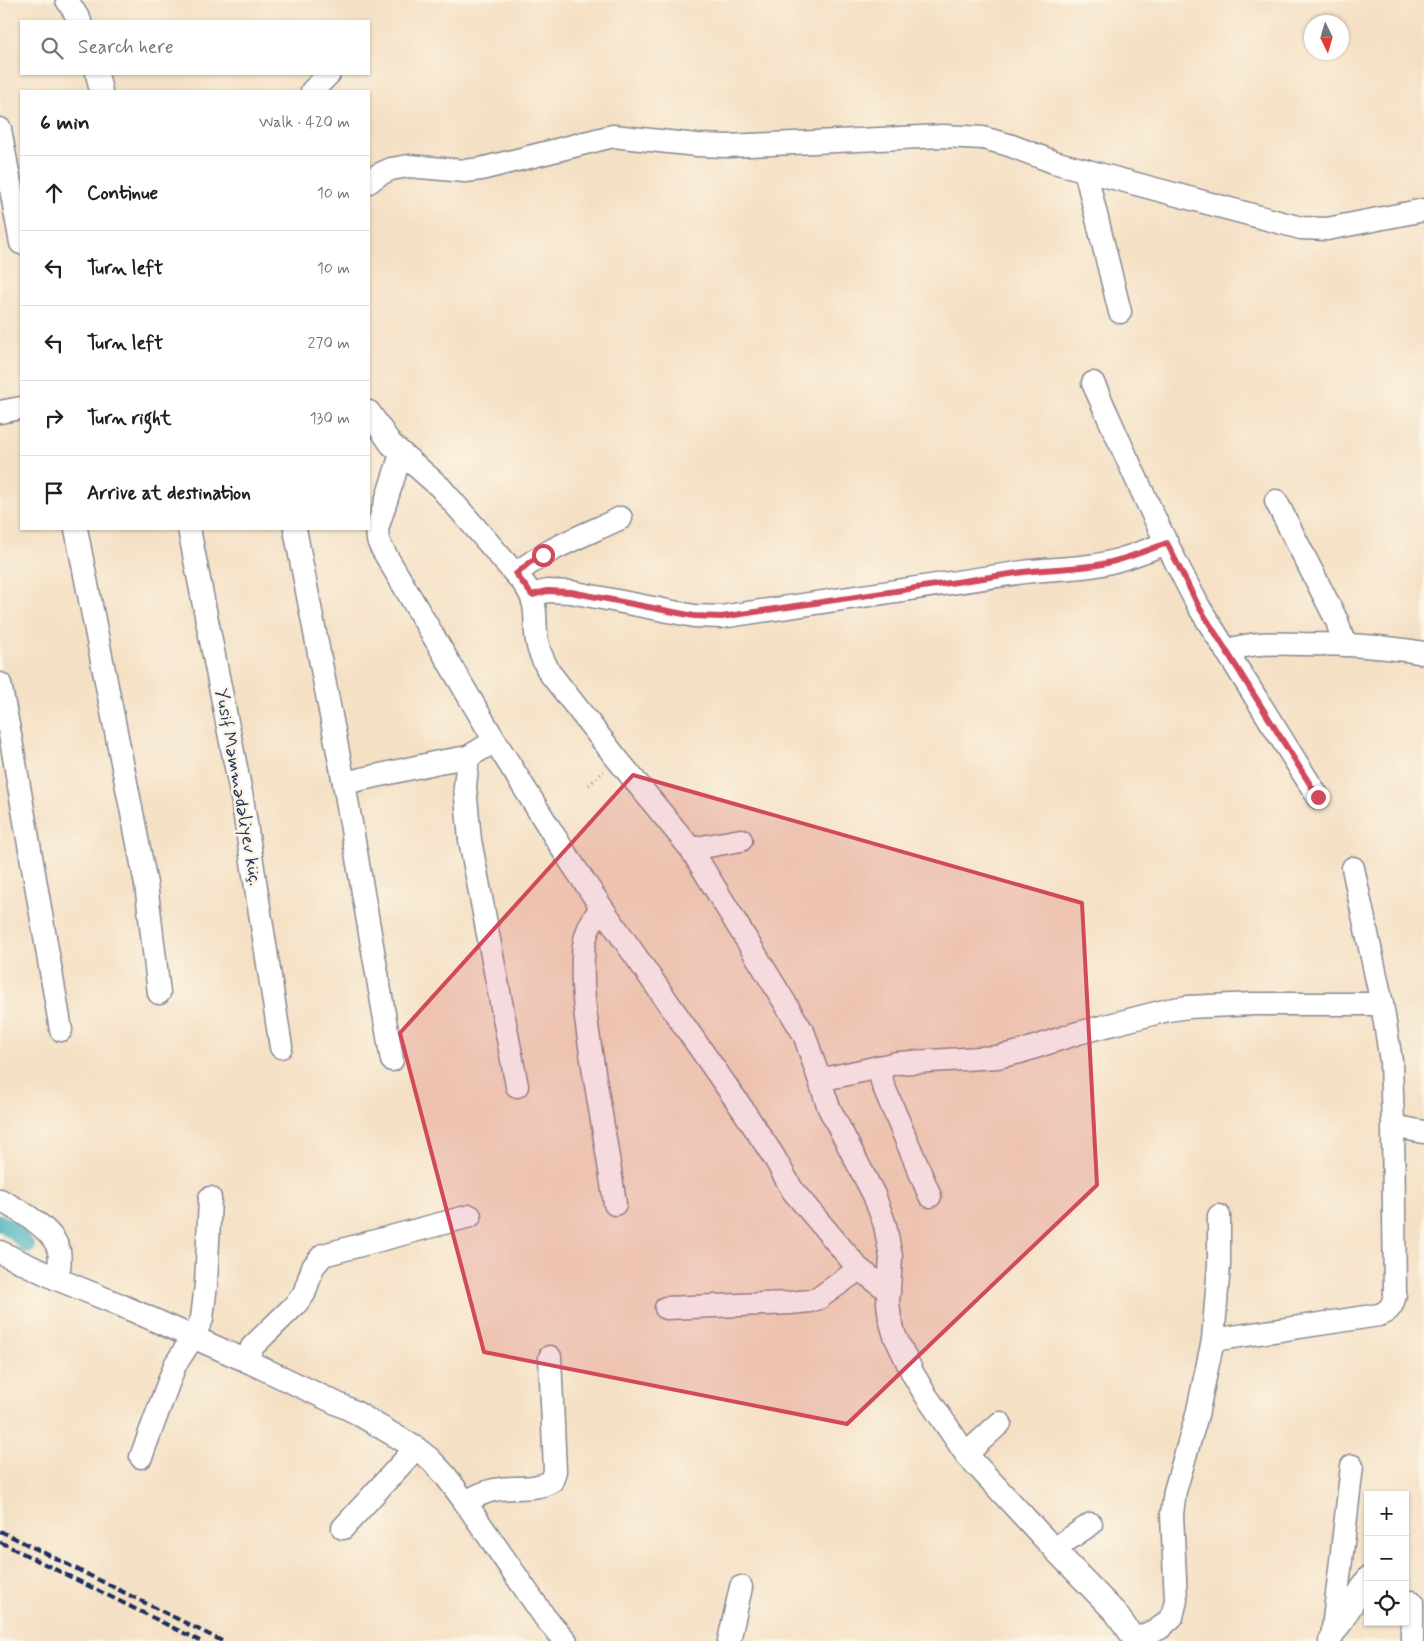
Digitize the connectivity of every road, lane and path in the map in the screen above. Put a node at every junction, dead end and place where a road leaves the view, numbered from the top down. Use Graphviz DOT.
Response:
graph roads {
  1 [pos="67,0"];
  2 [pos="79,20"];
  3 [pos="97,75"];
  4 [pos="328,75"];
  5 [pos="101,90"];
  6 [pos="313,90"];
  7 [pos="0,130"];
  8 [pos="1085,170"];
  9 [pos="370,181"];
  10 [pos="1424,210"];
  11 [pos="20,238"];
  12 [pos="1120,312"];
  13 [pos="1093,383"];
  14 [pos="20,408"];
  15 [pos="0,412"];
  16 [pos="370,414"];
  17 [pos="402,454"];
  18 [pos="1276,501"];
  19 [pos="621,518"];
  20 [pos="76,530"];
  21 [pos="189,530"];
  22 [pos="295,530"];
  23 [pos="1167,543"];
  24 [pos="516,574"];
  25 [pos="532,595"];
  26 [pos="1344,644"];
  27 [pos="1226,651"];
  28 [pos="1424,653"];
  29 [pos="0,684"];
  30 [pos="495,742"];
  31 [pos="468,757"];
  32 [pos="344,783"];
  33 [pos="1318,797"];
  34 [pos="741,840"];
  35 [pos="691,849"];
  36 [pos="1352,868"];
  37 [pos="602,908"];
  38 [pos="159,993"];
  39 [pos="1382,1004"];
  40 [pos="60,1030"];
  41 [pos="280,1046"];
  42 [pos="392,1060"];
  43 [pos="878,1067"];
  44 [pos="820,1080"];
  45 [pos="517,1086"];
  46 [pos="1393,1126"];
  47 [pos="1424,1132"];
  48 [pos="930,1196"];
  49 [pos="210,1198"];
  50 [pos="0,1200"];
  51 [pos="615,1204"];
  52 [pos="470,1216"];
  53 [pos="1219,1216"];
  54 [pos="0,1252"];
  55 [pos="858,1269"];
  56 [pos="57,1279"];
  57 [pos="889,1291"];
  58 [pos="666,1308"];
  59 [pos="193,1337"];
  60 [pos="1213,1340"];
  61 [pos="550,1357"];
  62 [pos="247,1361"];
  63 [pos="1000,1423"];
  64 [pos="416,1448"];
  65 [pos="966,1454"];
  66 [pos="141,1457"];
  67 [pos="1352,1466"];
  68 [pos="465,1502"];
  69 [pos="1091,1524"];
  70 [pos="343,1528"];
  71 [pos="1054,1549"];
  72 [pos="1366,1581"];
  73 [pos="741,1587"];
  74 [pos="1412,1602"];
  75 [pos="1331,1639"];
  76 [pos="566,1641"];
  77 [pos="729,1641"];
  78 [pos="1135,1641"];
  79 [pos="1412,1641"];
  1 -- 2 [label="street"];
  3 -- 5 [label="street"];
  4 -- 6 [label="street"];
  7 -- 11 [label="street"];
  8 -- 9 [label="street"];
  8 -- 10 [label="street"];
  8 -- 12 [label="street"];
  13 -- 23 [label="street"];
  14 -- 15 [label="street"];
  16 -- 17 [label="street"];
  17 -- 24 [label="street"];
  17 -- 30 [label="street"];
  18 -- 26 [label="street"];
  19 -- 24 [label="street"];
  20 -- 38 [label="street"];
  21 -- 41 [label="street, Yusif Məmmədəliyev küç."];
  22 -- 32 [label="street"];
  23 -- 25 [label="street"];
  23 -- 27 [label="street"];
  24 -- 25 [label="street"];
  25 -- 35 [label="street"];
  26 -- 27 [label="street"];
  26 -- 28 [label="street"];
  27 -- 33 [label="street"];
  29 -- 40 [label="street"];
  30 -- 31 [label="street"];
  30 -- 37 [label="street"];
  31 -- 32 [label="street"];
  31 -- 45 [label="street"];
  32 -- 42 [label="street"];
  34 -- 35 [label="street"];
  35 -- 44 [label="street"];
  36 -- 39 [label="street"];
  37 -- 51 [label="street"];
  37 -- 55 [label="street"];
  39 -- 43 [label="street"];
  39 -- 46 [label="street"];
  43 -- 44 [label="street"];
  43 -- 48 [label="street"];
  44 -- 57 [label="street"];
  46 -- 47 [label="street"];
  46 -- 60 [label="street"];
  49 -- 59 [label="street"];
  50 -- 56 [label="street"];
  52 -- 62 [label="street"];
  53 -- 60 [label="street"];
  54 -- 56 [label="street"];
  55 -- 57 [label="street"];
  55 -- 58 [label="street"];
  56 -- 59 [label="street"];
  57 -- 65 [label="street"];
  59 -- 62 [label="street"];
  59 -- 66 [label="street"];
  60 -- 78 [label="street"];
  61 -- 68 [label="street"];
  62 -- 64 [label="street"];
  63 -- 65 [label="street"];
  64 -- 68 [label="street"];
  64 -- 70 [label="street"];
  65 -- 71 [label="street"];
  67 -- 75 [label="street"];
  68 -- 76 [label="street"];
  69 -- 71 [label="street"];
  71 -- 78 [label="street"];
  72 -- 75 [label="street"];
  73 -- 77 [label="street"];
  74 -- 79 [label="street"];
}
